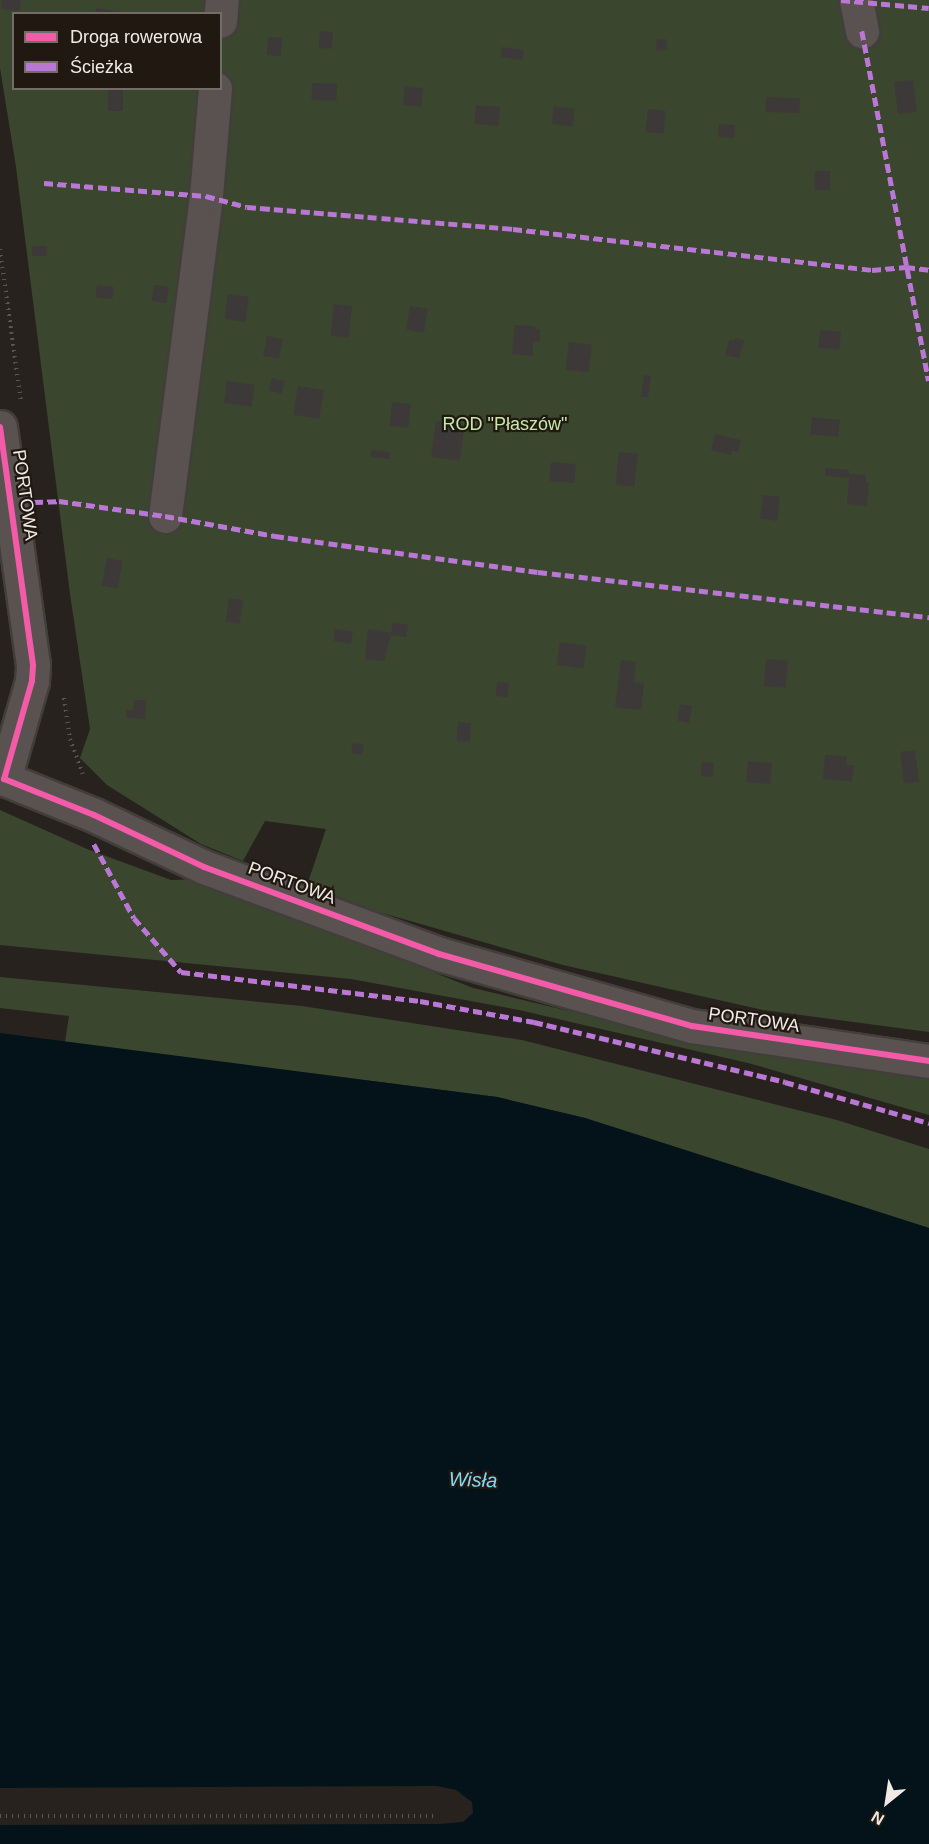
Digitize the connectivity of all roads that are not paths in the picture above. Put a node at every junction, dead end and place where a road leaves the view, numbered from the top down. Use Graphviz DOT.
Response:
graph roads {
  1 [pos="215,90"];
  2 [pos="0,427"];
  3 [pos="165,516"];
  4 [pos="2,778"];
  5 [pos="929,1061"];
  1 -- 3 [label="street"];
  2 -- 4 [label="street, PORTOWA"];
  4 -- 5 [label="street, PORTOWA"];
}
